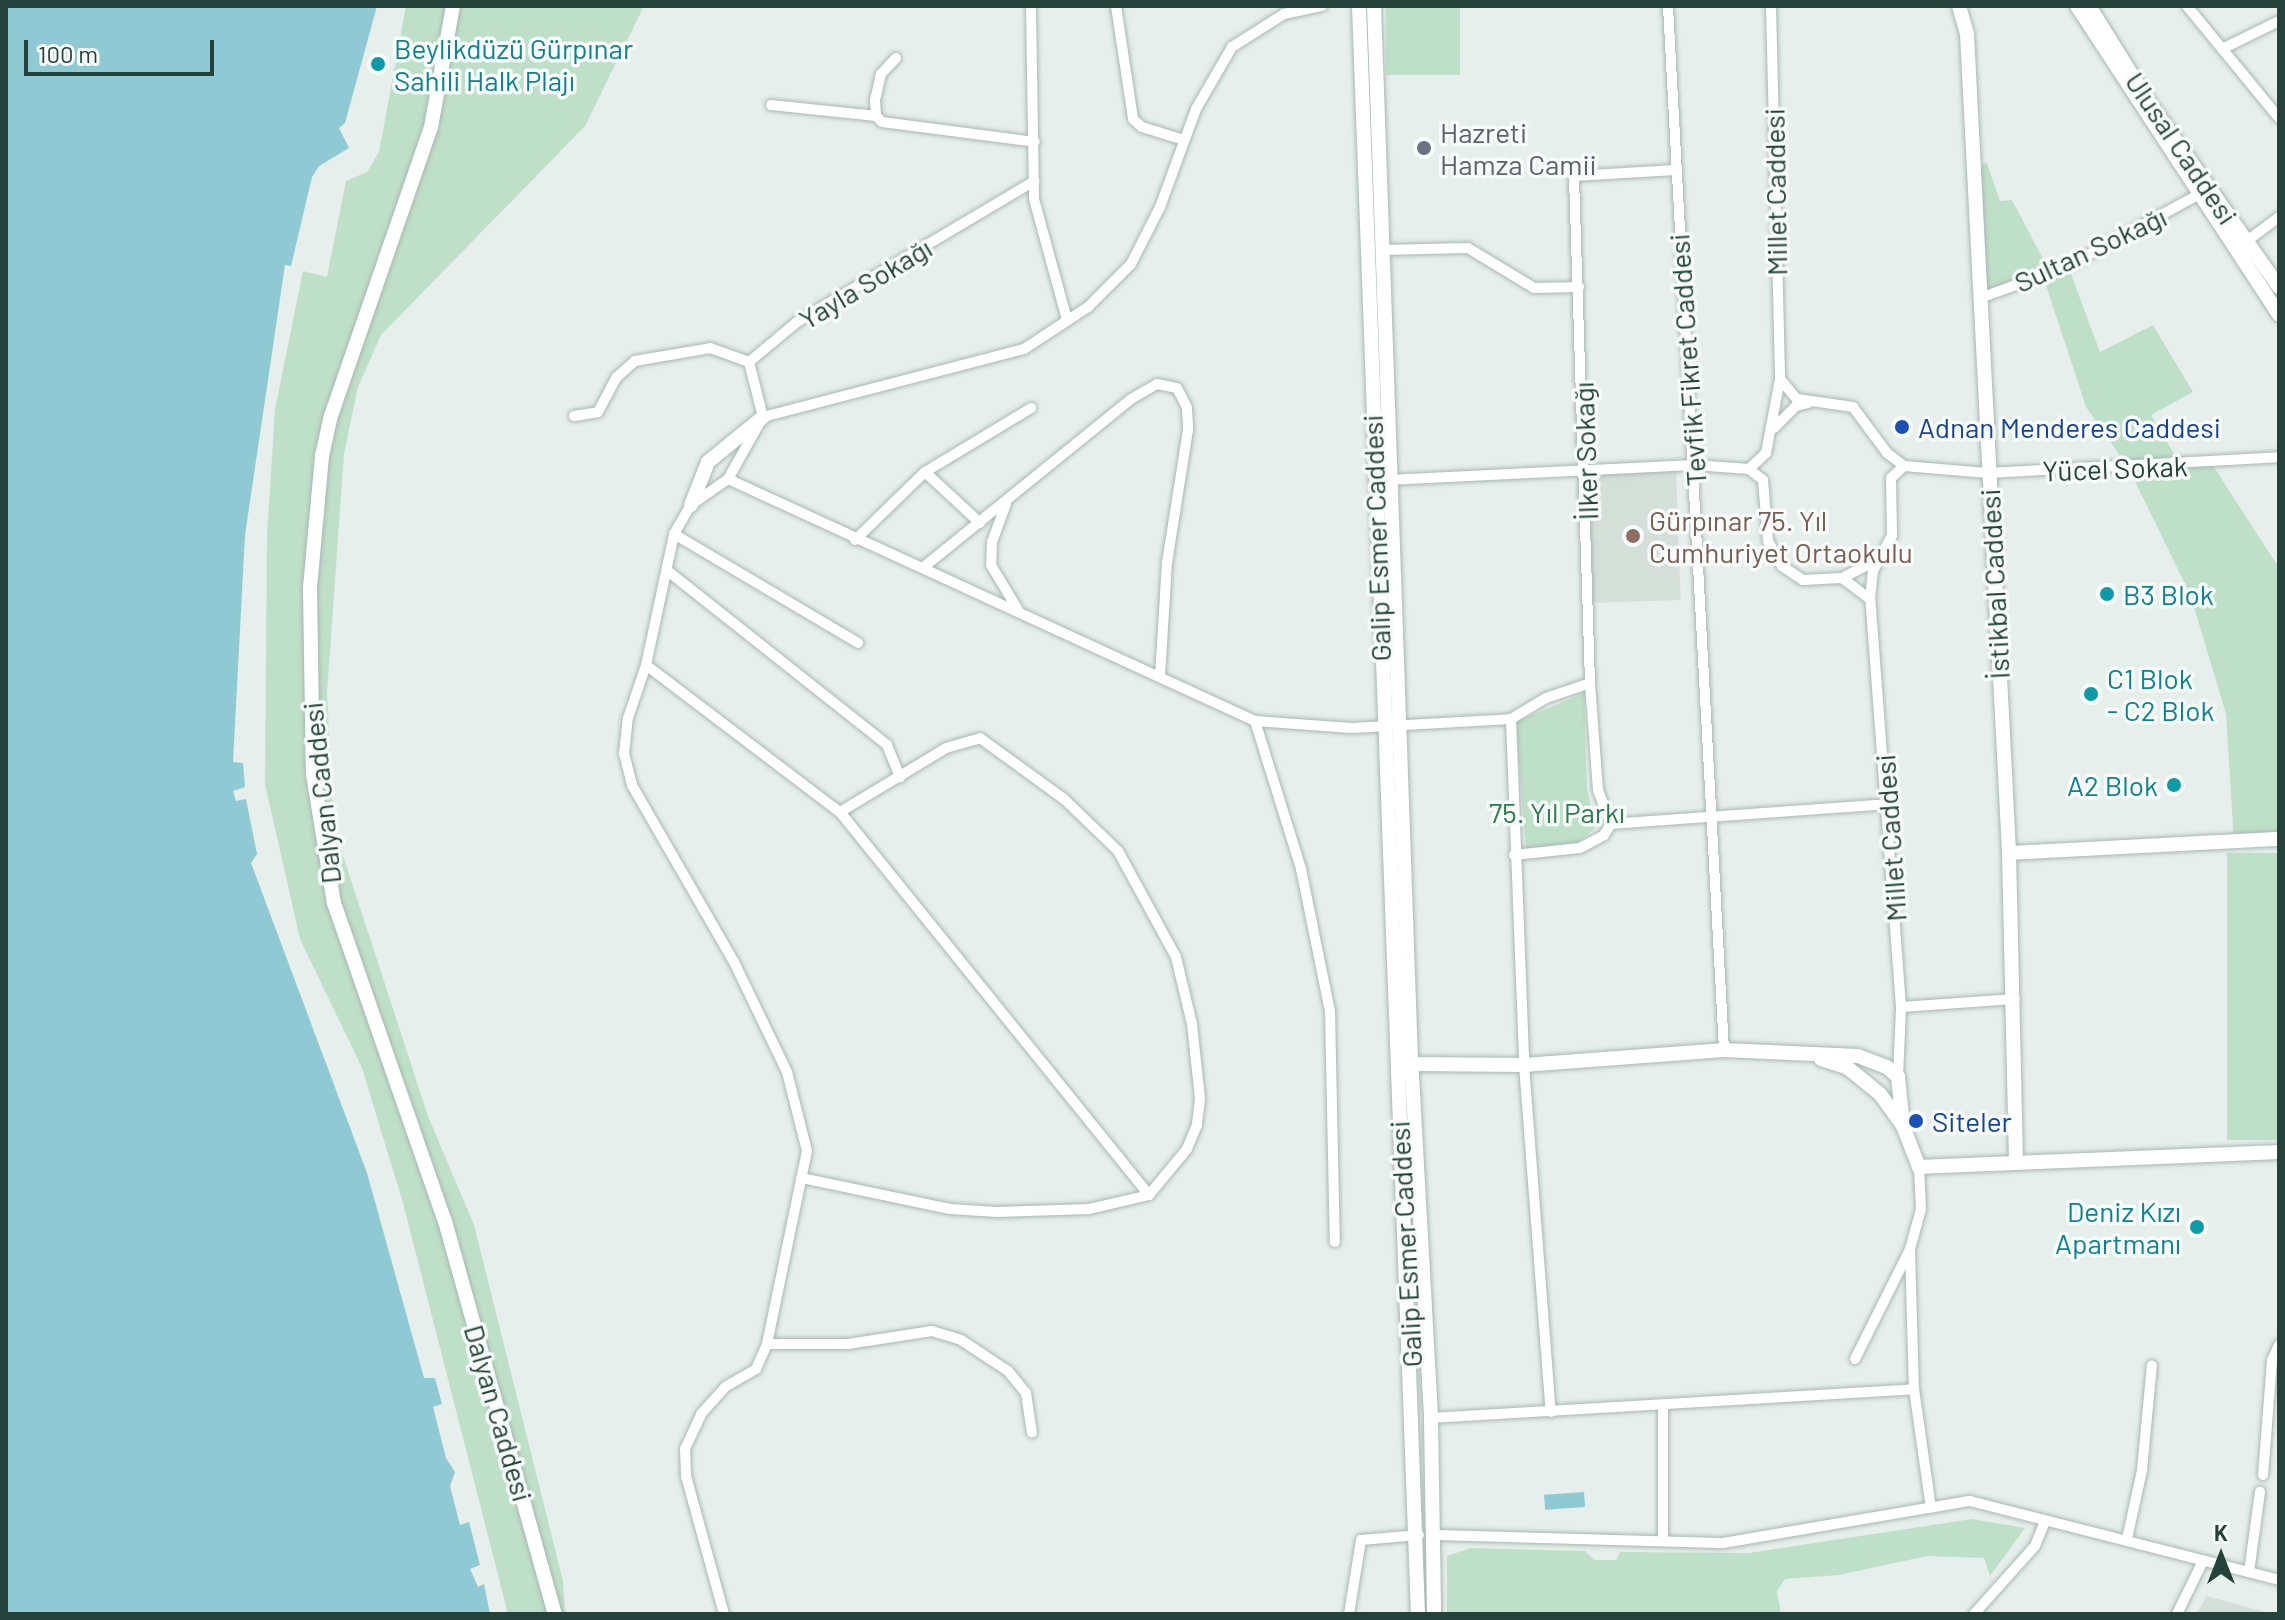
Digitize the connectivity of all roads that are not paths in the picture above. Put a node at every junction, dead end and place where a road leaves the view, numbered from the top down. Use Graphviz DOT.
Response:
graph roads {
  1 [pos="453,6"];
  2 [pos="1031,6"];
  3 [pos="1116,6"];
  4 [pos="1322,6"];
  5 [pos="1359,6"];
  6 [pos="1374,6"];
  7 [pos="1668,6"];
  8 [pos="1771,6"];
  9 [pos="1959,6"];
  10 [pos="2077,6"];
  11 [pos="2089,6"];
  12 [pos="2187,6"];
  13 [pos="2279,21"];
  14 [pos="2219,46"];
  15 [pos="896,58"];
  16 [pos="771,105"];
  17 [pos="876,116"];
  18 [pos="2279,118"];
  19 [pos="1184,140"];
  20 [pos="1035,142"];
  21 [pos="1675,170"];
  22 [pos="1034,181"];
  23 [pos="2203,193"];
  24 [pos="2279,217"];
  25 [pos="2246,242"];
  26 [pos="1382,250"];
  27 [pos="2235,255"];
  28 [pos="1579,287"];
  29 [pos="2279,287"];
  30 [pos="1980,298"];
  31 [pos="2279,315"];
  32 [pos="1067,320"];
  33 [pos="749,362"];
  34 [pos="1780,379"];
  35 [pos="1810,402"];
  36 [pos="1031,408"];
  37 [pos="574,416"];
  38 [pos="763,417"];
  39 [pos="1773,430"];
  40 [pos="1766,453"];
  41 [pos="1887,453"];
  42 [pos="2279,457"];
  43 [pos="1694,465"];
  44 [pos="1904,466"];
  45 [pos="1749,469"];
  46 [pos="925,472"];
  47 [pos="1587,472"];
  48 [pos="1988,473"];
  49 [pos="728,479"];
  50 [pos="1389,480"];
  51 [pos="1763,480"];
  52 [pos="1373,482"];
  53 [pos="1890,482"];
  54 [pos="1007,502"];
  55 [pos="691,505"];
  56 [pos="980,523"];
  57 [pos="674,534"];
  58 [pos="855,540"];
  59 [pos="1880,557"];
  60 [pos="925,566"];
  61 [pos="669,572"];
  62 [pos="1842,578"];
  63 [pos="1870,599"];
  64 [pos="1026,618"];
  65 [pos="858,643"];
  66 [pos="646,665"];
  67 [pos="1160,676"];
  68 [pos="1590,683"];
  69 [pos="1511,719"];
  70 [pos="1255,721"];
  71 [pos="1390,724"];
  72 [pos="900,778"];
  73 [pos="1888,804"];
  74 [pos="840,812"];
  75 [pos="1710,817"];
  76 [pos="1611,824"];
  77 [pos="2279,839"];
  78 [pos="2009,853"];
  79 [pos="1514,855"];
  80 [pos="2015,999"];
  81 [pos="1901,1007"];
  82 [pos="1724,1050"];
  83 [pos="1798,1053"];
  84 [pos="1405,1064"];
  85 [pos="1524,1065"];
  86 [pos="1898,1077"];
  87 [pos="1903,1126"];
  88 [pos="2279,1152"];
  89 [pos="2016,1163"];
  90 [pos="1919,1167"];
  91 [pos="801,1178"];
  92 [pos="1149,1195"];
  93 [pos="1335,1242"];
  94 [pos="1910,1249"];
  95 [pos="767,1344"];
  96 [pos="2279,1345"];
  97 [pos="1855,1359"];
  98 [pos="2152,1365"];
  99 [pos="1914,1389"];
  100 [pos="1663,1407"];
  101 [pos="1551,1412"];
  102 [pos="1413,1418"];
  103 [pos="1431,1418"];
  104 [pos="1032,1433"];
  105 [pos="2263,1475"];
  106 [pos="2260,1492"];
  107 [pos="1931,1508"];
  108 [pos="2045,1521"];
  109 [pos="1419,1535"];
  110 [pos="1434,1535"];
  111 [pos="2127,1539"];
  112 [pos="1663,1541"];
  113 [pos="2202,1563"];
  114 [pos="2249,1572"];
  115 [pos="2279,1580"];
  116 [pos="555,1614"];
  117 [pos="724,1614"];
  118 [pos="1349,1614"];
  119 [pos="1418,1614"];
  120 [pos="1434,1614"];
  121 [pos="1974,1614"];
  122 [pos="2177,1614"];
  1 -- 116 [label="street, Dalyan Caddesi"];
  2 -- 20 [label="street"];
  3 -- 19 [label="street"];
  4 -- 19 [label="street"];
  5 -- 52 [label="street, Galip Esmer Caddesi"];
  6 -- 26 [label="street"];
  7 -- 21 [label="street, Tevfik Fikret Caddesi"];
  8 -- 34 [label="street, Millet Caddesi"];
  9 -- 30 [label="street, İstikbal Caddesi"];
  10 -- 23 [label="street"];
  11 -- 23 [label="street, Ulusal Caddesi"];
  12 -- 14 [label="street"];
  13 -- 14 [label="street"];
  14 -- 18 [label="street"];
  15 -- 17 [label="street"];
  16 -- 17 [label="street"];
  17 -- 20 [label="street"];
  19 -- 32 [label="street"];
  20 -- 22 [label="street"];
  21 -- 28 [label="street, İlker Sokağı"];
  21 -- 43 [label="street, Tevfik Fikret Caddesi"];
  22 -- 32 [label="street"];
  22 -- 33 [label="street, Yayla Sokağı"];
  23 -- 25 [label="street, Ulusal Caddesi"];
  23 -- 27 [label="street"];
  23 -- 30 [label="street, Sultan Sokağı"];
  24 -- 25 [label="street"];
  25 -- 27 [label="street"];
  25 -- 29 [label="street, Ulusal Caddesi"];
  26 -- 28 [label="street"];
  26 -- 50 [label="street"];
  27 -- 31 [label="street"];
  28 -- 47 [label="street, İlker Sokağı"];
  30 -- 48 [label="street, İstikbal Caddesi"];
  32 -- 38 [label="street"];
  33 -- 37 [label="street"];
  33 -- 38 [label="street"];
  34 -- 35 [label="street"];
  34 -- 39 [label="street, Millet Caddesi"];
  35 -- 39 [label="street"];
  35 -- 41 [label="street"];
  36 -- 46 [label="street"];
  38 -- 49 [label="street"];
  38 -- 55 [label="street"];
  39 -- 40 [label="street"];
  40 -- 45 [label="street"];
  40 -- 51 [label="street"];
  41 -- 44 [label="street"];
  41 -- 53 [label="street"];
  42 -- 48 [label="street, Yücel Sokak"];
  43 -- 45 [label="street"];
  43 -- 47 [label="street"];
  43 -- 75 [label="street, Tevfik Fikret Caddesi"];
  44 -- 48 [label="street, Yücel Sokak"];
  44 -- 53 [label="street"];
  45 -- 51 [label="street"];
  46 -- 56 [label="street"];
  46 -- 58 [label="street"];
  47 -- 50 [label="street"];
  47 -- 68 [label="street, İlker Sokağı"];
  48 -- 78 [label="street, İstikbal Caddesi"];
  49 -- 55 [label="street"];
  49 -- 58 [label="street"];
  50 -- 52 [label="street"];
  50 -- 71 [label="street"];
  51 -- 62 [label="street"];
  52 -- 71 [label="street, Galip Esmer Caddesi"];
  53 -- 59 [label="street"];
  54 -- 56 [label="street"];
  54 -- 64 [label="street"];
  54 -- 67 [label="street"];
  55 -- 57 [label="street"];
  56 -- 60 [label="street"];
  57 -- 61 [label="street"];
  57 -- 65 [label="street"];
  58 -- 60 [label="street"];
  59 -- 62 [label="street"];
  59 -- 63 [label="street, Millet Caddesi"];
  60 -- 64 [label="street"];
  61 -- 66 [label="street"];
  61 -- 72 [label="street"];
  62 -- 63 [label="street"];
  63 -- 73 [label="street, Millet Caddesi"];
  64 -- 67 [label="street"];
  66 -- 74 [label="street"];
  66 -- 91 [label="street"];
  67 -- 70 [label="street"];
  68 -- 69 [label="street"];
  68 -- 76 [label="street, İlker Sokağı"];
  69 -- 71 [label="street"];
  69 -- 79 [label="street"];
  70 -- 71 [label="street"];
  70 -- 93 [label="street"];
  71 -- 84 [label="street, Galip Esmer Caddesi"];
  72 -- 74 [label="street"];
  72 -- 92 [label="street"];
  73 -- 75 [label="street"];
  73 -- 81 [label="street, Millet Caddesi"];
  74 -- 92 [label="street"];
  75 -- 76 [label="street"];
  75 -- 82 [label="street, Tevfik Fikret Caddesi"];
  76 -- 79 [label="street"];
  77 -- 78 [label="street"];
  78 -- 80 [label="street, İstikbal Caddesi"];
  79 -- 85 [label="street"];
  80 -- 81 [label="street"];
  80 -- 89 [label="street, İstikbal Caddesi"];
  81 -- 86 [label="street, Millet Caddesi"];
  82 -- 83 [label="street"];
  82 -- 85 [label="street"];
  83 -- 86 [label="street"];
  83 -- 87 [label="street"];
  84 -- 85 [label="street"];
  84 -- 102 [label="street, Galip Esmer Caddesi"];
  84 -- 103 [label="street"];
  85 -- 101 [label="street"];
  86 -- 87 [label="street"];
  87 -- 90 [label="street"];
  88 -- 89 [label="street"];
  89 -- 90 [label="street"];
  90 -- 94 [label="street"];
  91 -- 92 [label="street"];
  91 -- 95 [label="street"];
  94 -- 97 [label="street"];
  94 -- 99 [label="street"];
  95 -- 104 [label="street"];
  95 -- 117 [label="street"];
  96 -- 105 [label="street"];
  98 -- 111 [label="street"];
  99 -- 100 [label="street"];
  99 -- 107 [label="street"];
  100 -- 101 [label="street"];
  100 -- 112 [label="street"];
  101 -- 103 [label="street"];
  102 -- 103 [label="street"];
  102 -- 109 [label="street, Galip Esmer Caddesi"];
  103 -- 110 [label="street"];
  106 -- 114 [label="street"];
  107 -- 108 [label="street"];
  107 -- 112 [label="street"];
  108 -- 111 [label="street"];
  108 -- 121 [label="street"];
  109 -- 110 [label="street"];
  109 -- 118 [label="street"];
  109 -- 119 [label="street, Galip Esmer Caddesi"];
  110 -- 112 [label="street"];
  110 -- 120 [label="street"];
  111 -- 113 [label="street"];
  113 -- 114 [label="street"];
  113 -- 122 [label="street"];
  114 -- 115 [label="street"];
}
